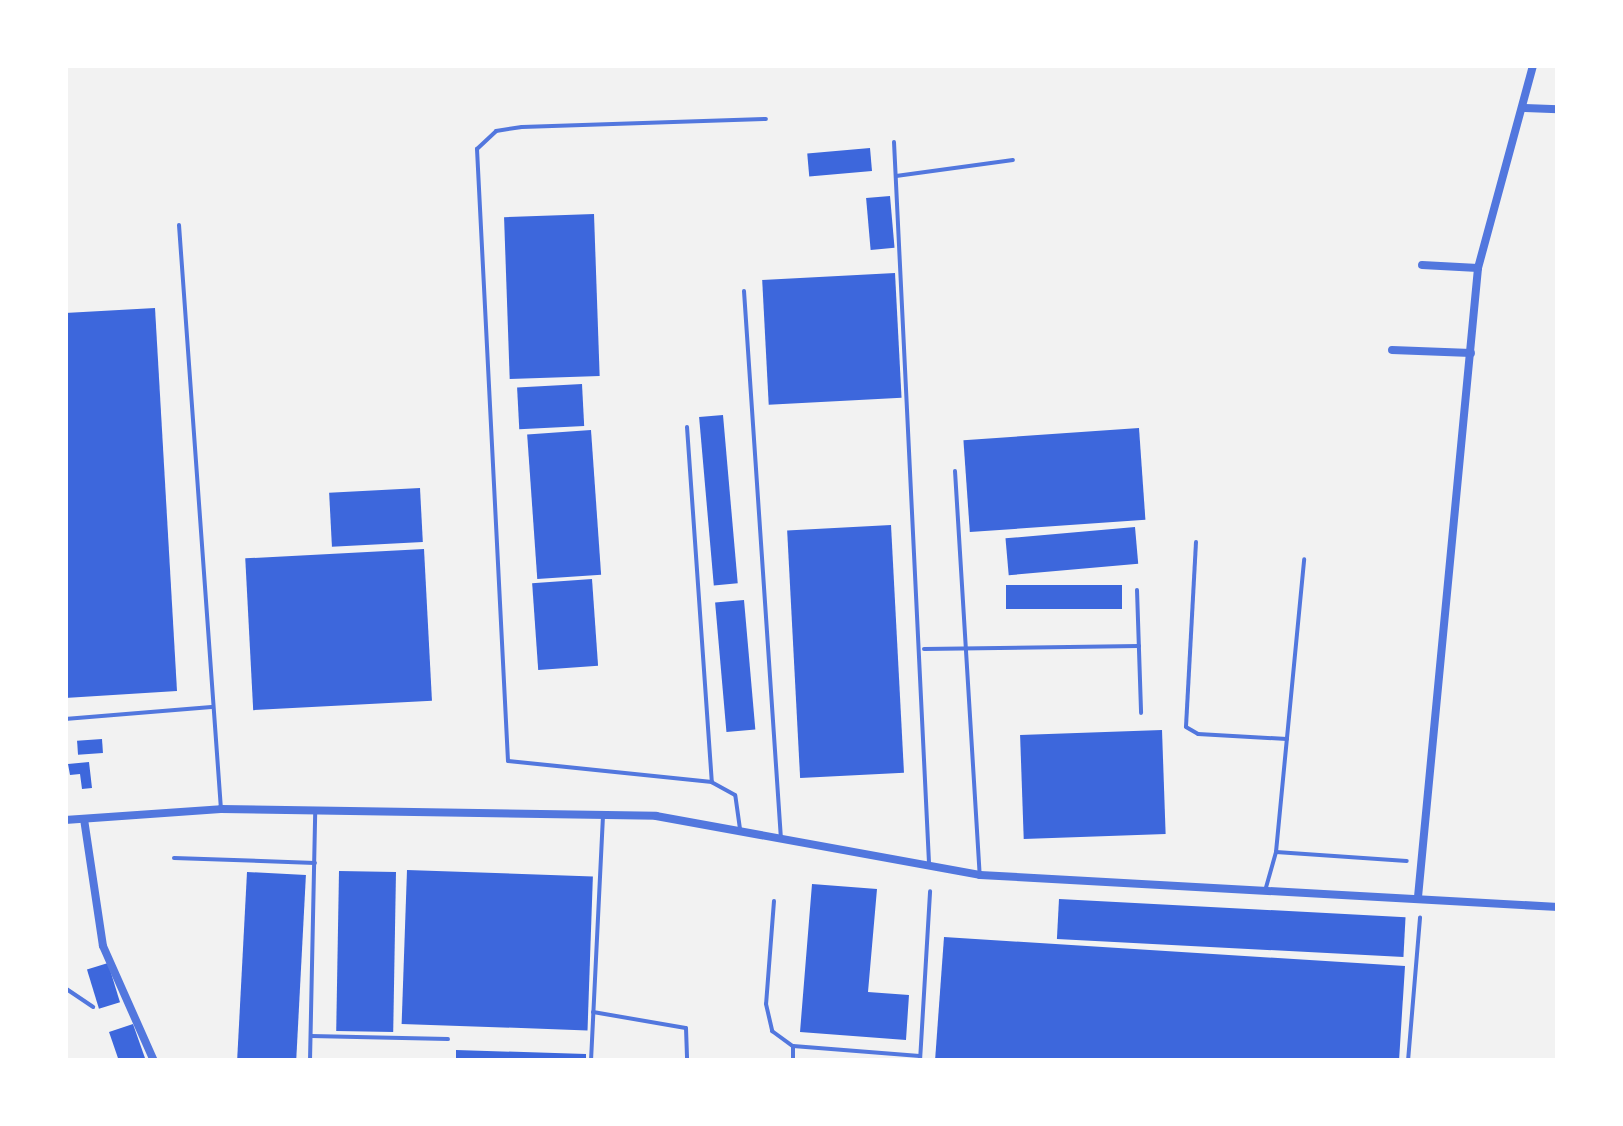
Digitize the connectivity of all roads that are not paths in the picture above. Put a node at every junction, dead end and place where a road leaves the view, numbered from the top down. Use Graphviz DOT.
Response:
graph roads {
  1 [pos="1532,65"];
  2 [pos="1525,108"];
  3 [pos="1558,110"];
  4 [pos="766,119"];
  5 [pos="894,142"];
  6 [pos="1013,160"];
  7 [pos="896,176"];
  8 [pos="180,225"];
  9 [pos="1422,265"];
  10 [pos="1478,268"];
  11 [pos="744,292"];
  12 [pos="1392,350"];
  13 [pos="1471,353"];
  14 [pos="687,427"];
  15 [pos="955,471"];
  16 [pos="1196,542"];
  17 [pos="1304,560"];
  18 [pos="1137,590"];
  19 [pos="1138,646"];
  20 [pos="964,648"];
  21 [pos="924,649"];
  22 [pos="212,708"];
  23 [pos="1140,713"];
  24 [pos="65,719"];
  25 [pos="1287,739"];
  26 [pos="712,782"];
  27 [pos="220,809"];
  28 [pos="315,809"];
  29 [pos="603,813"];
  30 [pos="84,819"];
  31 [pos="65,820"];
  32 [pos="740,829"];
  33 [pos="781,840"];
  34 [pos="1276,852"];
  35 [pos="174,858"];
  36 [pos="1407,861"];
  37 [pos="315,863"];
  38 [pos="929,869"];
  39 [pos="980,876"];
  40 [pos="930,891"];
  41 [pos="1266,891"];
  42 [pos="1418,897"];
  43 [pos="774,901"];
  44 [pos="1558,908"];
  45 [pos="1420,918"];
  46 [pos="65,988"];
  47 [pos="93,1007"];
  48 [pos="593,1012"];
  49 [pos="311,1036"];
  50 [pos="448,1039"];
  51 [pos="793,1046"];
  52 [pos="920,1058"];
  53 [pos="154,1061"];
  54 [pos="310,1061"];
  55 [pos="591,1061"];
  56 [pos="687,1061"];
  57 [pos="793,1061"];
  58 [pos="1408,1061"];
  1 -- 2 [label="street"];
  2 -- 3 [label="street"];
  2 -- 10 [label="street"];
  4 -- 26 [label="lane"];
  5 -- 7 [label="lane"];
  6 -- 7 [label="lane"];
  7 -- 21 [label="lane"];
  8 -- 22 [label="lane"];
  9 -- 10 [label="street"];
  10 -- 13 [label="street"];
  11 -- 33 [label="lane"];
  12 -- 13 [label="street"];
  13 -- 42 [label="street"];
  14 -- 26 [label="lane"];
  15 -- 20 [label="lane"];
  16 -- 25 [label="lane"];
  17 -- 25 [label="lane"];
  18 -- 19 [label="lane"];
  19 -- 20 [label="lane"];
  19 -- 23 [label="lane"];
  20 -- 21 [label="lane"];
  20 -- 39 [label="lane"];
  21 -- 38 [label="lane"];
  22 -- 24 [label="lane"];
  22 -- 27 [label="lane"];
  25 -- 34 [label="lane"];
  26 -- 32 [label="lane"];
  27 -- 28 [label="street"];
  27 -- 30 [label="street"];
  28 -- 29 [label="street"];
  28 -- 37 [label="lane"];
  29 -- 32 [label="street"];
  29 -- 48 [label="lane"];
  30 -- 31 [label="street"];
  30 -- 53 [label="street"];
  32 -- 33 [label="street"];
  33 -- 38 [label="street"];
  34 -- 36 [label="lane"];
  34 -- 41 [label="lane"];
  35 -- 37 [label="lane"];
  37 -- 49 [label="lane"];
  38 -- 39 [label="street"];
  39 -- 41 [label="street"];
  40 -- 52 [label="lane"];
  41 -- 42 [label="street"];
  42 -- 44 [label="street"];
  43 -- 51 [label="lane"];
  45 -- 58 [label="lane"];
  46 -- 47 [label="lane"];
  48 -- 55 [label="lane"];
  48 -- 56 [label="lane"];
  49 -- 50 [label="lane"];
  49 -- 54 [label="lane"];
  51 -- 52 [label="lane"];
  51 -- 57 [label="lane"];
}
